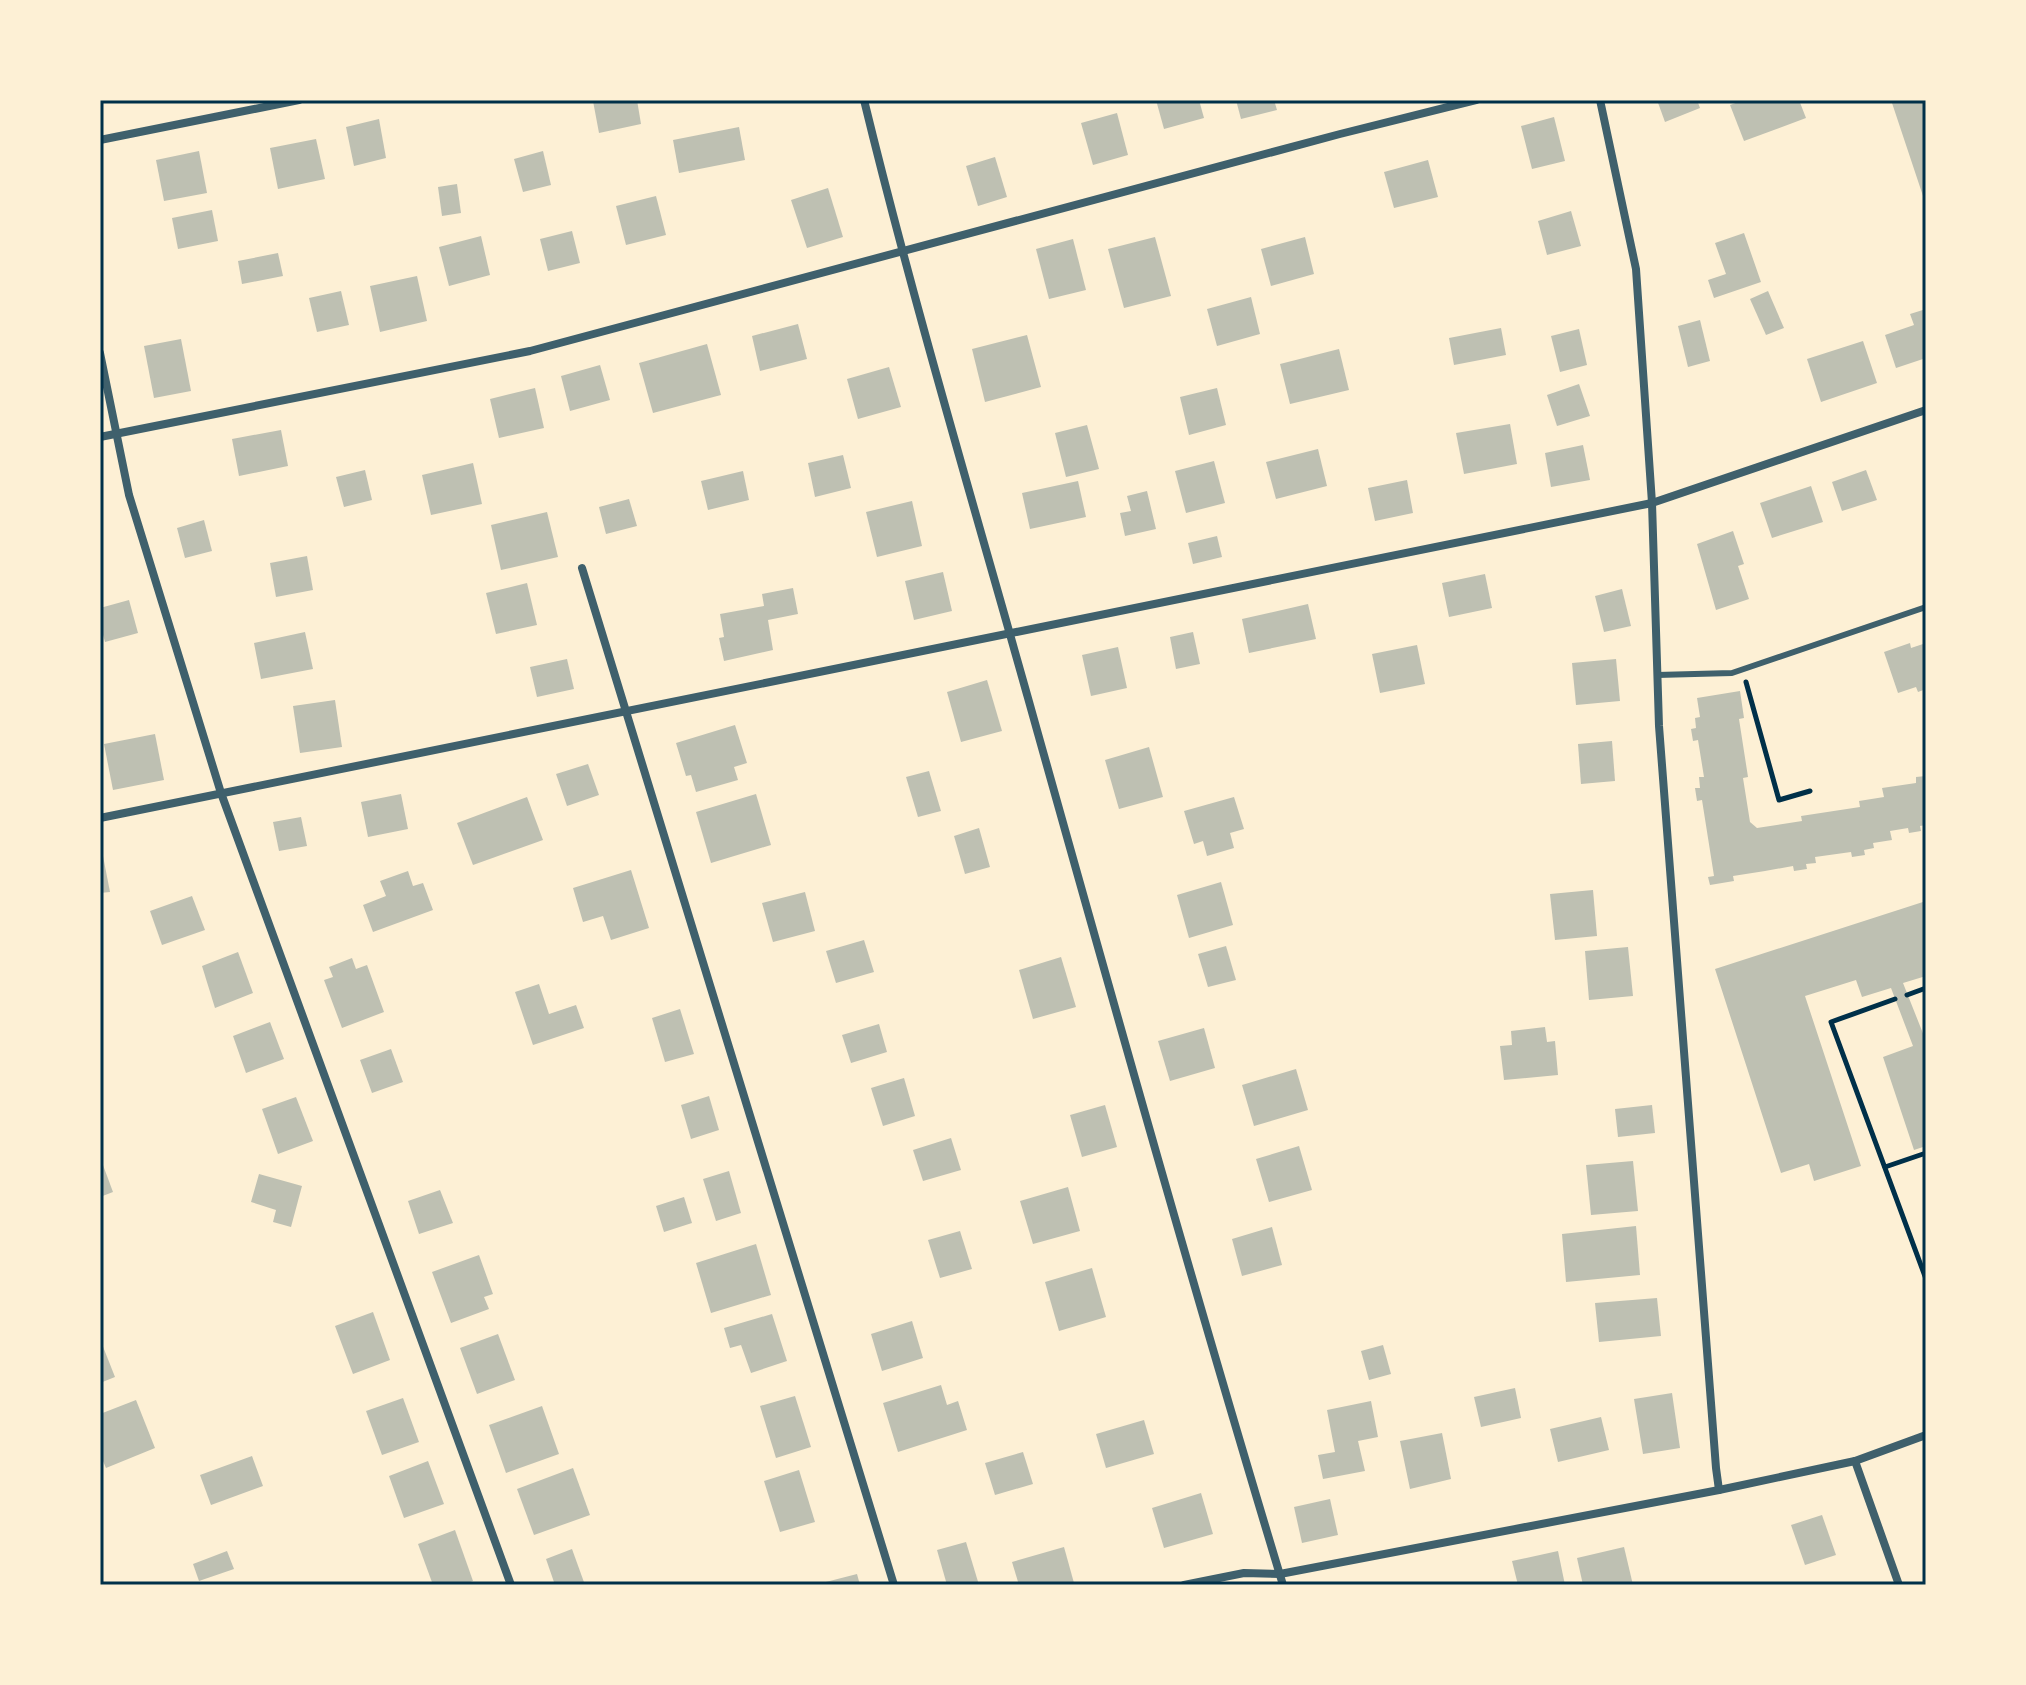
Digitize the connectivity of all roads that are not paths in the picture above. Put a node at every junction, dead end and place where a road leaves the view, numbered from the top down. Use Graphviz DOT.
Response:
graph roads {
  1 [pos="299,100"];
  2 [pos="864,100"];
  3 [pos="1476,100"];
  4 [pos="1600,100"];
  5 [pos="100,140"];
  6 [pos="901,252"];
  7 [pos="100,353"];
  8 [pos="1926,410"];
  9 [pos="115,434"];
  10 [pos="100,437"];
  11 [pos="1652,503"];
  12 [pos="582,568"];
  13 [pos="1926,607"];
  14 [pos="1010,633"];
  15 [pos="1657,675"];
  16 [pos="627,713"];
  17 [pos="221,793"];
  18 [pos="100,818"];
  19 [pos="1926,1435"];
  20 [pos="1855,1461"];
  21 [pos="1719,1490"];
  22 [pos="1280,1574"];
  23 [pos="511,1585"];
  24 [pos="894,1585"];
  25 [pos="1184,1585"];
  26 [pos="1283,1585"];
  27 [pos="1899,1585"];
  1 -- 5 [label="street"];
  2 -- 6 [label="street"];
  3 -- 6 [label="street"];
  4 -- 11 [label="street"];
  6 -- 9 [label="street"];
  6 -- 14 [label="street"];
  7 -- 9 [label="street"];
  8 -- 11 [label="street"];
  9 -- 10 [label="street"];
  9 -- 17 [label="street"];
  11 -- 14 [label="street"];
  11 -- 15 [label="street"];
  12 -- 16 [label="street"];
  13 -- 15 [label="lane"];
  14 -- 16 [label="street"];
  14 -- 22 [label="street"];
  15 -- 21 [label="street"];
  16 -- 17 [label="street"];
  16 -- 24 [label="street"];
  17 -- 18 [label="street"];
  17 -- 23 [label="street"];
  19 -- 20 [label="street"];
  20 -- 21 [label="street"];
  20 -- 27 [label="street"];
  21 -- 22 [label="street"];
  22 -- 25 [label="street"];
  22 -- 26 [label="street"];
}
